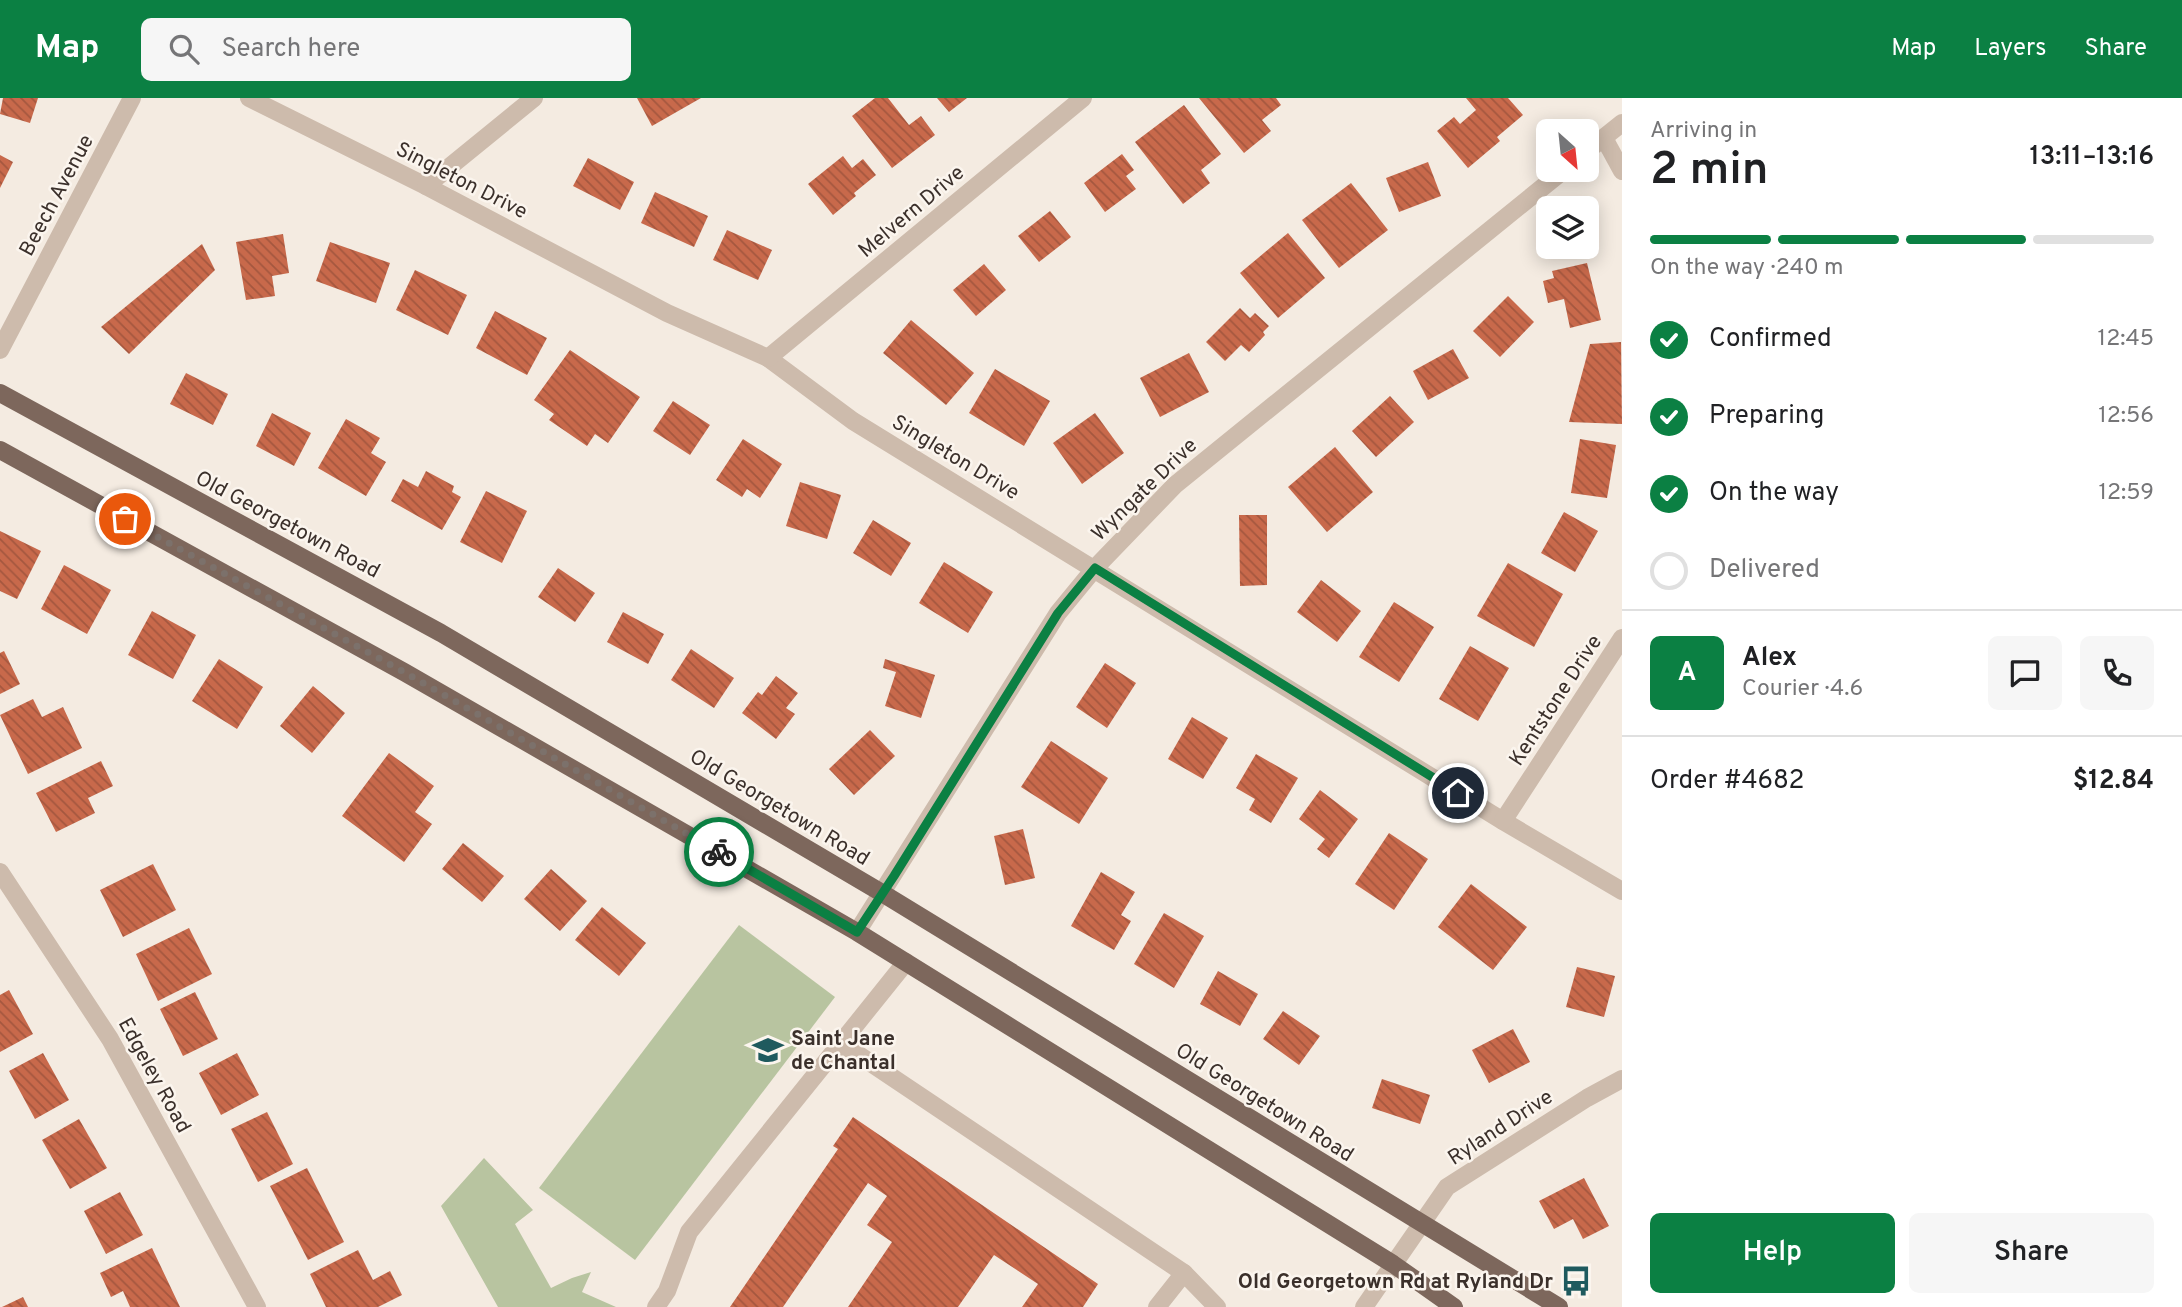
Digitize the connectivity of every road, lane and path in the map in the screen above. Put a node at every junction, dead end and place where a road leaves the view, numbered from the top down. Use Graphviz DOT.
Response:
graph roads {
  1 [pos="132,98"];
  2 [pos="249,98"];
  3 [pos="534,98"];
  4 [pos="1083,98"];
  5 [pos="1622,122"];
  6 [pos="1604,138"];
  7 [pos="1600,141"];
  8 [pos="1622,171"];
  9 [pos="1549,182"];
  10 [pos="426,186"];
  11 [pos="0,350"];
  12 [pos="768,358"];
  13 [pos="0,393"];
  14 [pos="0,450"];
  15 [pos="1095,568"];
  16 [pos="1622,638"];
  17 [pos="1503,821"];
  18 [pos="0,872"];
  19 [pos="1622,891"];
  20 [pos="882,893"];
  21 [pos="857,932"];
  22 [pos="906,962"];
  23 [pos="841,1043"];
  24 [pos="1622,1079"];
  25 [pos="1421,1224"];
  26 [pos="1393,1264"];
  27 [pos="1184,1273"];
  28 [pos="1447,1305"];
  29 [pos="257,1307"];
  30 [pos="656,1307"];
  31 [pos="1157,1307"];
  32 [pos="1217,1307"];
  33 [pos="1364,1307"];
  34 [pos="1559,1307"];
  1 -- 11 [label="street, Beech Avenue"];
  2 -- 10 [label="street, Singleton Drive"];
  3 -- 10 [label="street"];
  4 -- 12 [label="street, Melvern Drive"];
  5 -- 6 [label="street"];
  6 -- 7 [label="street"];
  6 -- 8 [label="street"];
  9 -- 15 [label="street, Wyngate Drive"];
  10 -- 12 [label="street, Singleton Drive"];
  12 -- 15 [label="street, Singleton Drive"];
  13 -- 20 [label="main road, Old Georgetown Road"];
  14 -- 21 [label="main road"];
  15 -- 17 [label="street, Singleton Drive"];
  15 -- 20 [label="street, Wyngate Drive"];
  16 -- 17 [label="street, Kentstone Drive"];
  17 -- 19 [label="street, Singleton Drive"];
  18 -- 29 [label="street, Edgeley Road"];
  20 -- 21 [label="street, Wyngate Drive"];
  20 -- 25 [label="main road, Old Georgetown Road"];
  21 -- 22 [label="main road"];
  22 -- 23 [label="street"];
  22 -- 26 [label="main road"];
  23 -- 27 [label="street"];
  23 -- 30 [label="street"];
  24 -- 25 [label="street, Ryland Drive"];
  25 -- 26 [label="street, Ryland Drive"];
  25 -- 34 [label="main road, Old Georgetown Road"];
  26 -- 28 [label="main road"];
  26 -- 33 [label="street, Ryland Drive"];
  27 -- 31 [label="street"];
  27 -- 32 [label="street"];
}
